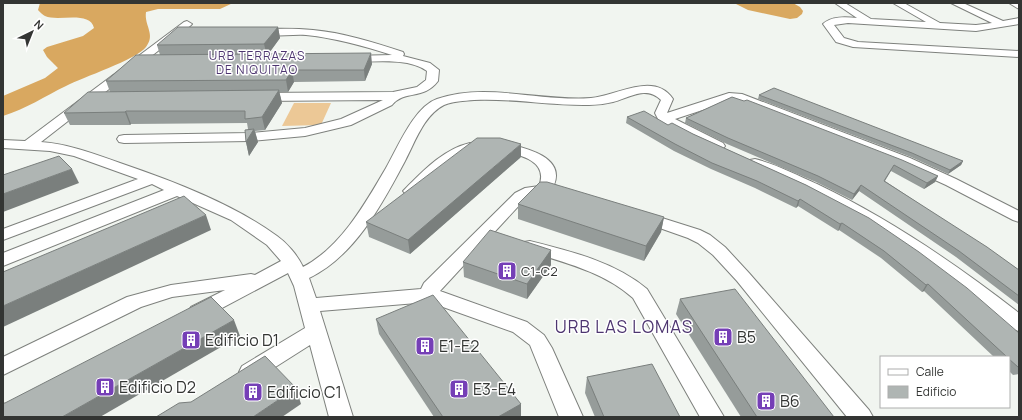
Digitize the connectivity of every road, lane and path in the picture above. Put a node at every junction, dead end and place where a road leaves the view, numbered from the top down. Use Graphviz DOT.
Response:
graph roads {
  1 [pos="839,3"];
  2 [pos="897,3"];
  3 [pos="955,3"];
  4 [pos="1013,3"];
  5 [pos="1019,6"];
  6 [pos="1019,21"];
  7 [pos="870,22"];
  8 [pos="187,24"];
  9 [pos="1003,24"];
  10 [pos="942,26"];
  11 [pos="246,32"];
  12 [pos="175,33"];
  13 [pos="196,33"];
  14 [pos="1019,54"];
  15 [pos="337,59"];
  16 [pos="405,60"];
  17 [pos="160,61"];
  18 [pos="136,62"];
  19 [pos="393,96"];
  20 [pos="250,98"];
  21 [pos="88,99"];
  22 [pos="110,99"];
  23 [pos="664,118"];
  24 [pos="124,139"];
  25 [pos="3,144"];
  26 [pos="29,145"];
  27 [pos="85,156"];
  28 [pos="63,164"];
  29 [pos="152,179"];
  30 [pos="545,189"];
  31 [pos="177,190"];
  32 [pos="570,193"];
  33 [pos="400,202"];
  34 [pos="629,213"];
  35 [pos="1019,217"];
  36 [pos="485,232"];
  37 [pos="3,235"];
  38 [pos="3,260"];
  39 [pos="295,270"];
  40 [pos="262,279"];
  41 [pos="430,295"];
  42 [pos="308,306"];
  43 [pos="178,322"];
  44 [pos="1019,324"];
  45 [pos="317,330"];
  46 [pos="3,366"];
  47 [pos="231,384"];
  48 [pos="341,417"];
  49 [pos="571,417"];
  50 [pos="712,417"];
  51 [pos="861,417"];
  1 -- 7 [label="street"];
  2 -- 10 [label="street"];
  3 -- 9 [label="street"];
  4 -- 5 [label="street"];
  6 -- 9 [label="street"];
  7 -- 10 [label="street"];
  7 -- 14 [label="street"];
  8 -- 12 [label="street"];
  9 -- 10 [label="street"];
  11 -- 16 [label="street"];
  12 -- 13 [label="street"];
  12 -- 18 [label="street"];
  15 -- 16 [label="street"];
  16 -- 19 [label="street"];
  17 -- 18 [label="street"];
  18 -- 21 [label="street"];
  19 -- 20 [label="street"];
  19 -- 24 [label="street"];
  21 -- 22 [label="street"];
  21 -- 26 [label="street"];
  23 -- 35 [label="street"];
  23 -- 39 [label="street"];
  23 -- 44 [label="street"];
  25 -- 26 [label="street"];
  26 -- 27 [label="street"];
  27 -- 28 [label="street"];
  27 -- 29 [label="street"];
  29 -- 31 [label="street"];
  29 -- 37 [label="street"];
  30 -- 32 [label="street"];
  30 -- 33 [label="street"];
  30 -- 36 [label="street"];
  31 -- 38 [label="street"];
  31 -- 39 [label="street"];
  34 -- 51 [label="street"];
  36 -- 41 [label="street"];
  36 -- 50 [label="street"];
  39 -- 40 [label="street"];
  39 -- 42 [label="street"];
  40 -- 43 [label="street"];
  40 -- 46 [label="street"];
  41 -- 42 [label="street"];
  41 -- 49 [label="street"];
  42 -- 45 [label="street"];
  45 -- 47 [label="street"];
  45 -- 48 [label="street"];
}
